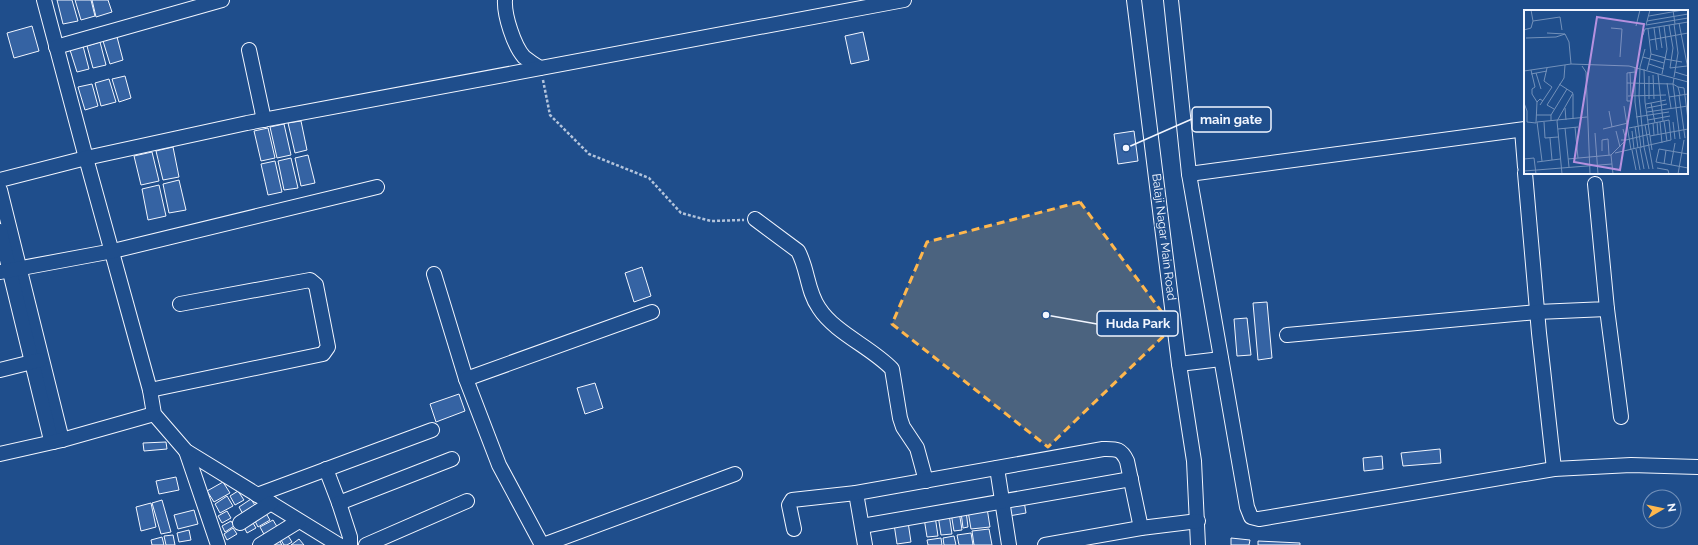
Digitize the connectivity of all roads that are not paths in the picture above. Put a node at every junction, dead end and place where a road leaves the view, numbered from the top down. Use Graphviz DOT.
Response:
graph roads {
  1 [pos="44,0"];
  2 [pos="222,0"];
  3 [pos="504,0"];
  4 [pos="904,0"];
  5 [pos="1134,0"];
  6 [pos="1171,0"];
  7 [pos="56,47"];
  8 [pos="249,50"];
  9 [pos="540,68"];
  10 [pos="264,120"];
  11 [pos="1523,129"];
  12 [pos="1524,148"];
  13 [pos="86,158"];
  14 [pos="1189,174"];
  15 [pos="1526,174"];
  16 [pos="0,180"];
  17 [pos="1595,184"];
  18 [pos="377,187"];
  19 [pos="0,190"];
  20 [pos="755,219"];
  21 [pos="0,231"];
  22 [pos="112,251"];
  23 [pos="10,270"];
  24 [pos="434,274"];
  25 [pos="180,304"];
  26 [pos="1607,309"];
  27 [pos="652,312"];
  28 [pos="1537,312"];
  29 [pos="1287,335"];
  30 [pos="1221,359"];
  31 [pos="37,361"];
  32 [pos="1179,364"];
  33 [pos="0,370"];
  34 [pos="466,379"];
  35 [pos="150,390"];
  36 [pos="154,414"];
  37 [pos="1621,416"];
  38 [pos="432,430"];
  39 [pos="58,441"];
  40 [pos="186,450"];
  41 [pos="0,454"];
  42 [pos="452,459"];
  43 [pos="1698,467"];
  44 [pos="997,468"];
  45 [pos="326,469"];
  46 [pos="1554,469"];
  47 [pos="735,474"];
  48 [pos="1131,479"];
  49 [pos="926,481"];
  50 [pos="856,493"];
  51 [pos="257,495"];
  52 [pos="468,501"];
  53 [pos="271,503"];
  54 [pos="340,503"];
  55 [pos="1002,503"];
  56 [pos="298,521"];
  57 [pos="1198,521"];
  58 [pos="240,523"];
  59 [pos="862,526"];
  60 [pos="1141,528"];
  61 [pos="794,530"];
  62 [pos="329,543"];
  63 [pos="218,545"];
  64 [pos="260,545"];
  65 [pos="350,545"];
  66 [pos="366,545"];
  67 [pos="542,545"];
  68 [pos="865,545"];
  69 [pos="1009,545"];
  70 [pos="1045,545"];
  71 [pos="1198,545"];
  1 -- 7 [label="street"];
  2 -- 7 [label="street"];
  3 -- 9 [label="street"];
  4 -- 9 [label="street"];
  5 -- 32 [label="street, Balaji Nagar Main Road"];
  6 -- 14 [label="street"];
  7 -- 13 [label="street"];
  8 -- 10 [label="street"];
  9 -- 10 [label="street"];
  10 -- 13 [label="street"];
  11 -- 12 [label="street"];
  11 -- 14 [label="street"];
  13 -- 16 [label="street"];
  13 -- 22 [label="street"];
  14 -- 30 [label="street"];
  15 -- 28 [label="street"];
  17 -- 26 [label="street"];
  18 -- 22 [label="street"];
  19 -- 23 [label="street"];
  20 -- 49 [label="street"];
  21 -- 23 [label="street"];
  22 -- 23 [label="street"];
  22 -- 35 [label="street"];
  23 -- 31 [label="street"];
  24 -- 34 [label="street"];
  25 -- 35 [label="street"];
  26 -- 28 [label="street"];
  26 -- 37 [label="street"];
  27 -- 34 [label="street"];
  28 -- 29 [label="street"];
  28 -- 46 [label="street"];
  30 -- 32 [label="street"];
  30 -- 46 [label="street"];
  31 -- 33 [label="street"];
  31 -- 39 [label="street"];
  32 -- 57 [label="street, Balaji Nagar Main Road"];
  34 -- 67 [label="street"];
  35 -- 36 [label="street"];
  36 -- 39 [label="street"];
  36 -- 40 [label="street"];
  38 -- 45 [label="street"];
  39 -- 41 [label="street"];
  40 -- 51 [label="street"];
  40 -- 63 [label="street"];
  42 -- 54 [label="street"];
  43 -- 46 [label="street"];
  44 -- 48 [label="street"];
  44 -- 49 [label="street"];
  44 -- 55 [label="street"];
  45 -- 51 [label="street"];
  45 -- 54 [label="street"];
  47 -- 67 [label="street"];
  48 -- 55 [label="street"];
  48 -- 60 [label="street"];
  49 -- 50 [label="street"];
  50 -- 59 [label="street"];
  50 -- 61 [label="street"];
  51 -- 53 [label="street"];
  52 -- 66 [label="street"];
  53 -- 56 [label="street"];
  53 -- 58 [label="street"];
  54 -- 65 [label="street"];
  55 -- 59 [label="street"];
  55 -- 69 [label="street"];
  56 -- 62 [label="street"];
  56 -- 64 [label="street"];
  57 -- 60 [label="street"];
  57 -- 71 [label="street, Balaji Nagar Main Road"];
  59 -- 68 [label="street"];
  60 -- 70 [label="street"];
}
